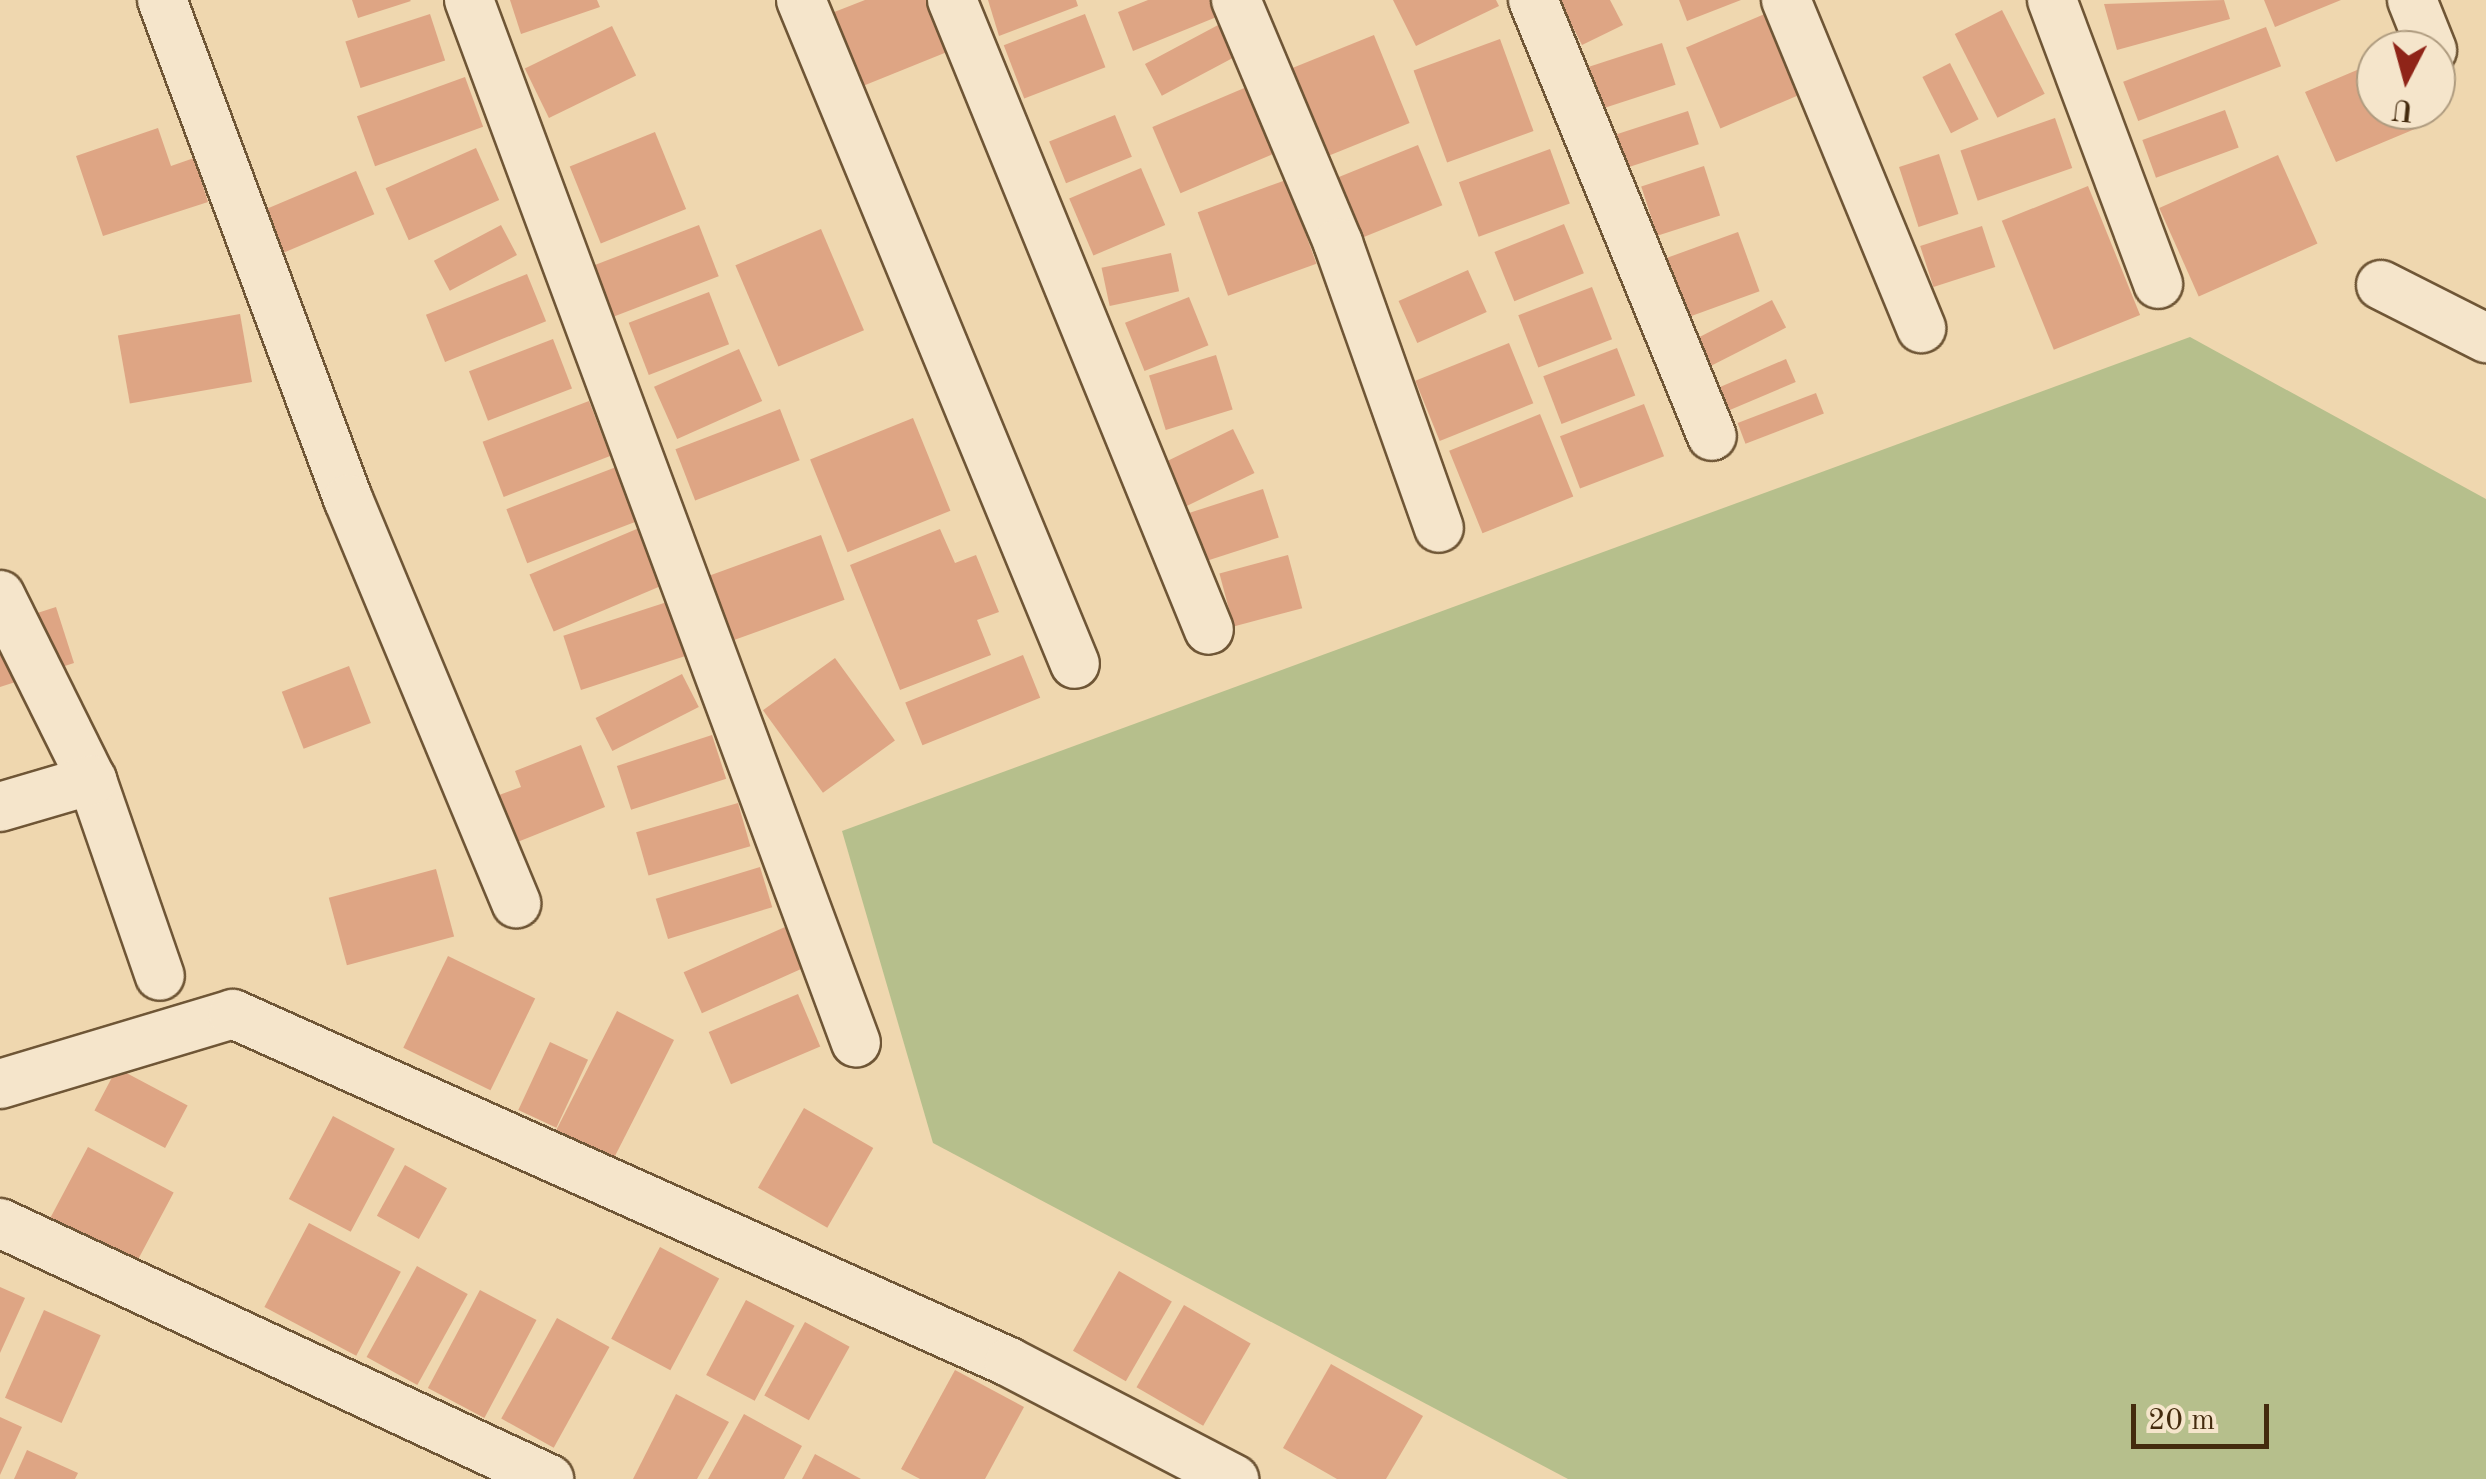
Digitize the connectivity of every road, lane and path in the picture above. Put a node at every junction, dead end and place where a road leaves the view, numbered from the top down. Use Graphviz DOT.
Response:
graph roads {
  1 [pos="162,0"];
  2 [pos="469,0"];
  3 [pos="801,0"];
  4 [pos="952,0"];
  5 [pos="1236,0"];
  6 [pos="1533,0"];
  7 [pos="1786,0"];
  8 [pos="2052,0"];
  9 [pos="2412,0"];
  10 [pos="2424,30"];
  11 [pos="2158,284"];
  12 [pos="2381,285"];
  13 [pos="1921,328"];
  14 [pos="2486,338"];
  15 [pos="1712,436"];
  16 [pos="1439,528"];
  17 [pos="0,595"];
  18 [pos="1209,630"];
  19 [pos="1075,664"];
  20 [pos="92,780"];
  21 [pos="0,806"];
  22 [pos="516,903"];
  23 [pos="160,976"];
  24 [pos="856,1044"];
  25 [pos="0,1084"];
  26 [pos="0,1223"];
  27 [pos="549,1479"];
  28 [pos="1234,1479"];
  1 -- 22 [label="street"];
  2 -- 24 [label="street"];
  3 -- 19 [label="street"];
  4 -- 18 [label="street"];
  5 -- 16 [label="street"];
  6 -- 15 [label="street"];
  7 -- 13 [label="street"];
  8 -- 11 [label="street"];
  9 -- 10 [label="street"];
  12 -- 14 [label="street"];
  17 -- 20 [label="street"];
  20 -- 21 [label="street"];
  20 -- 23 [label="street"];
  25 -- 28 [label="street"];
  26 -- 27 [label="street"];
}
